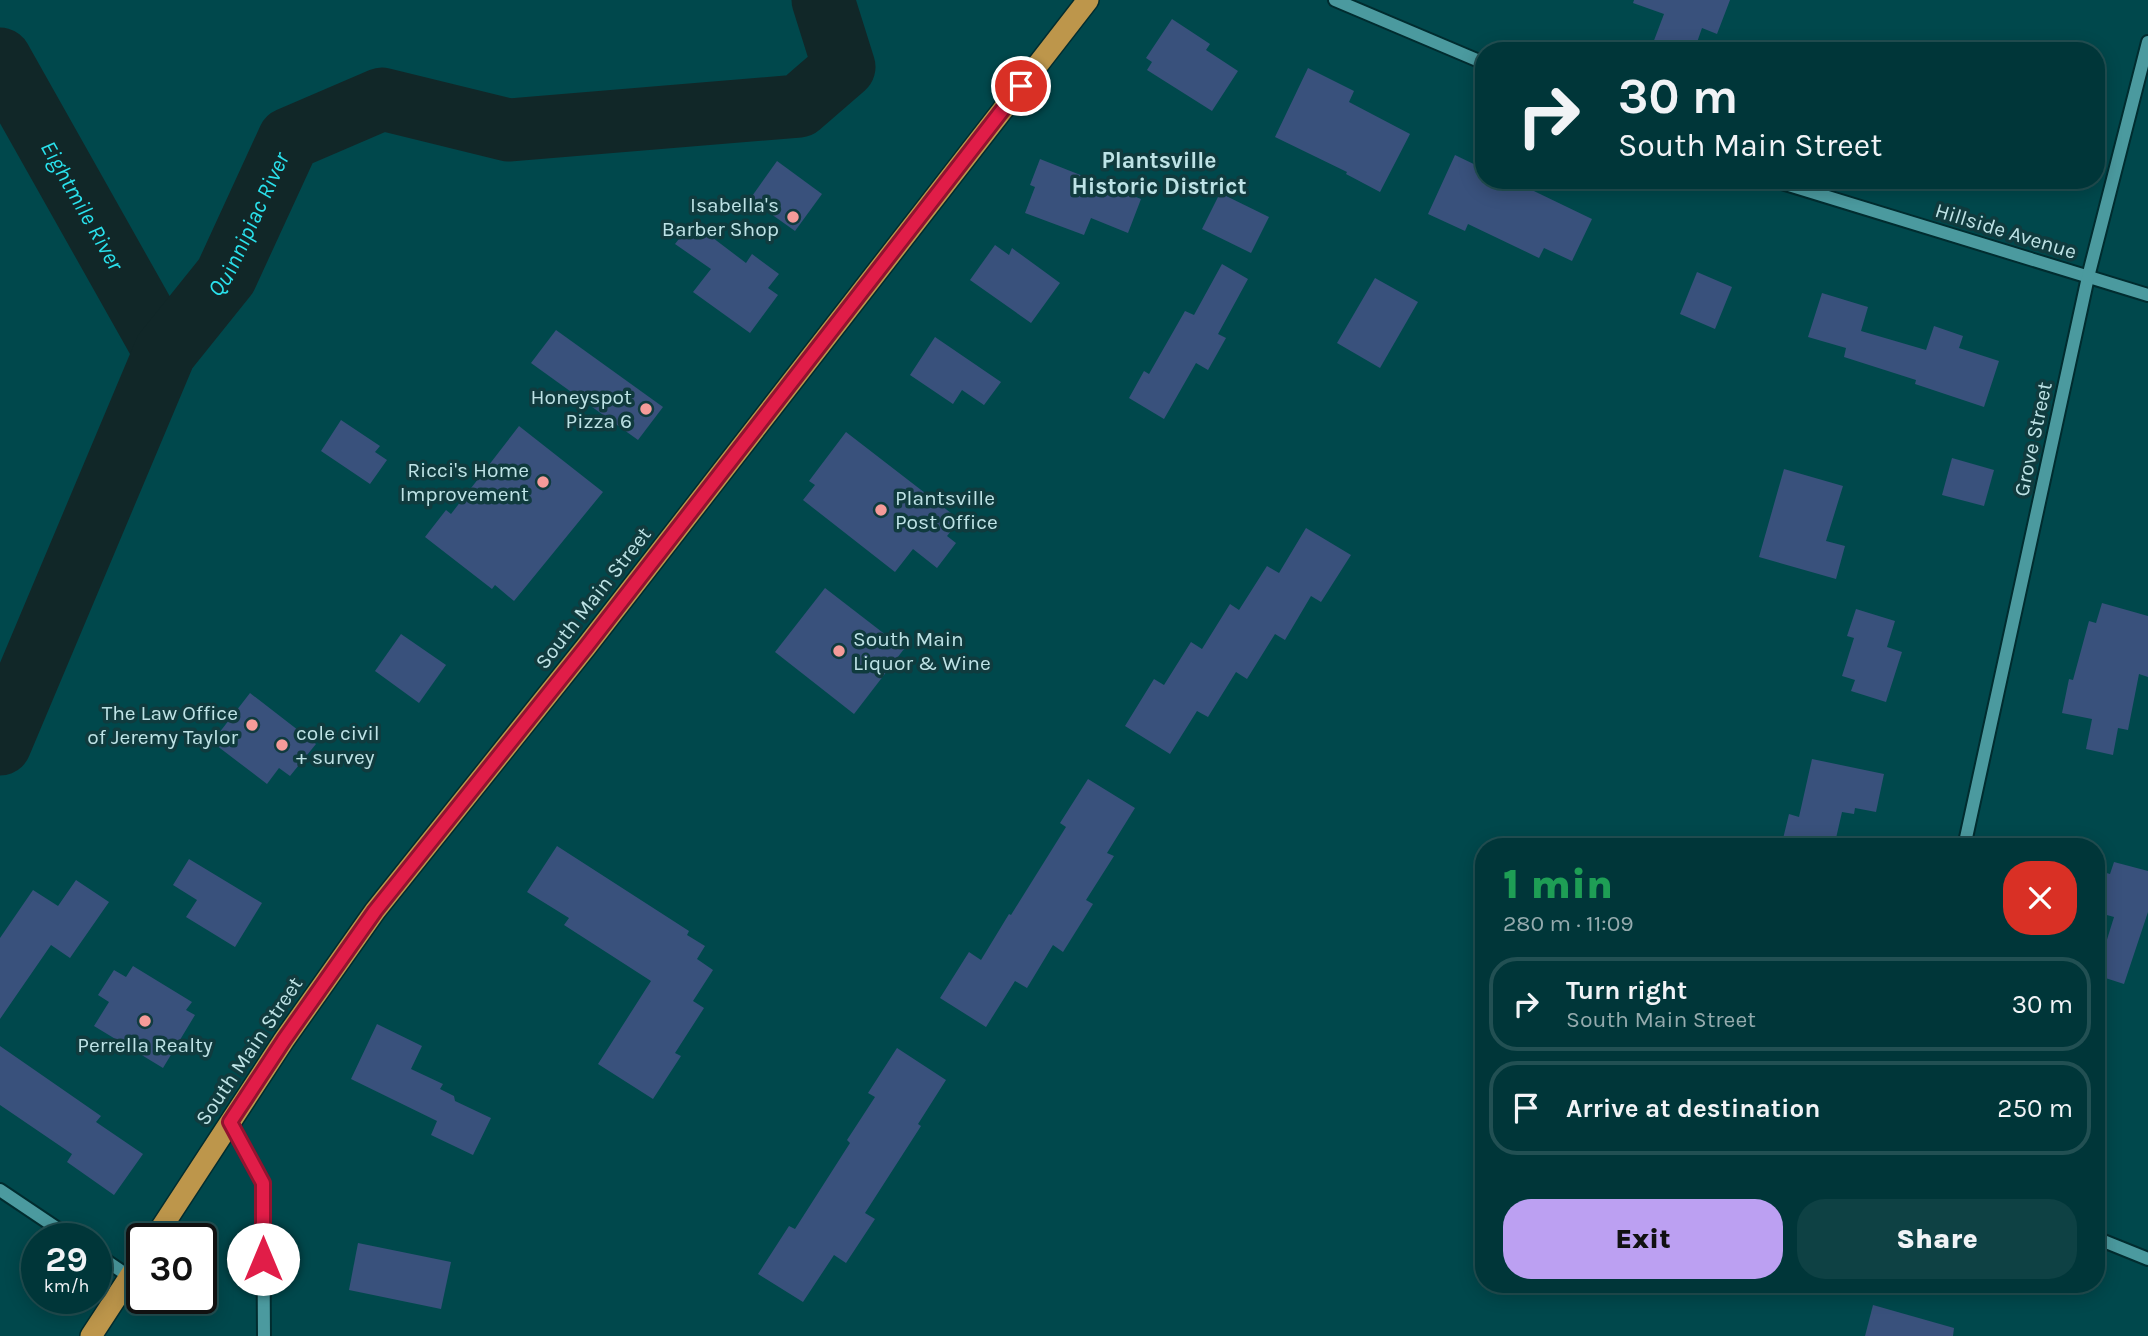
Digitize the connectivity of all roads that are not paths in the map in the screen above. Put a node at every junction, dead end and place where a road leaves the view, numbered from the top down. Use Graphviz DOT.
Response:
graph roads {
  1 [pos="1088,0"];
  2 [pos="1335,0"];
  3 [pos="2148,42"];
  4 [pos="1475,59"];
  5 [pos="1802,189"];
  6 [pos="2088,276"];
  7 [pos="2148,295"];
  8 [pos="1966,838"];
  9 [pos="230,1122"];
  10 [pos="0,1191"];
  11 [pos="49,1223"];
  12 [pos="164,1223"];
  13 [pos="2105,1242"];
  14 [pos="2148,1259"];
  15 [pos="126,1282"];
  16 [pos="91,1336"];
  17 [pos="264,1336"];
  1 -- 9 [label="highway, South Main Street"];
  2 -- 4 [label="street"];
  3 -- 6 [label="street, Grove Street"];
  5 -- 6 [label="street, Hillside Avenue"];
  6 -- 7 [label="street, Hillside Avenue"];
  6 -- 8 [label="street, Grove Street"];
  9 -- 12 [label="highway, South Main Street"];
  9 -- 17 [label="street"];
  10 -- 11 [label="street"];
  13 -- 14 [label="street"];
  15 -- 16 [label="highway"];
}
